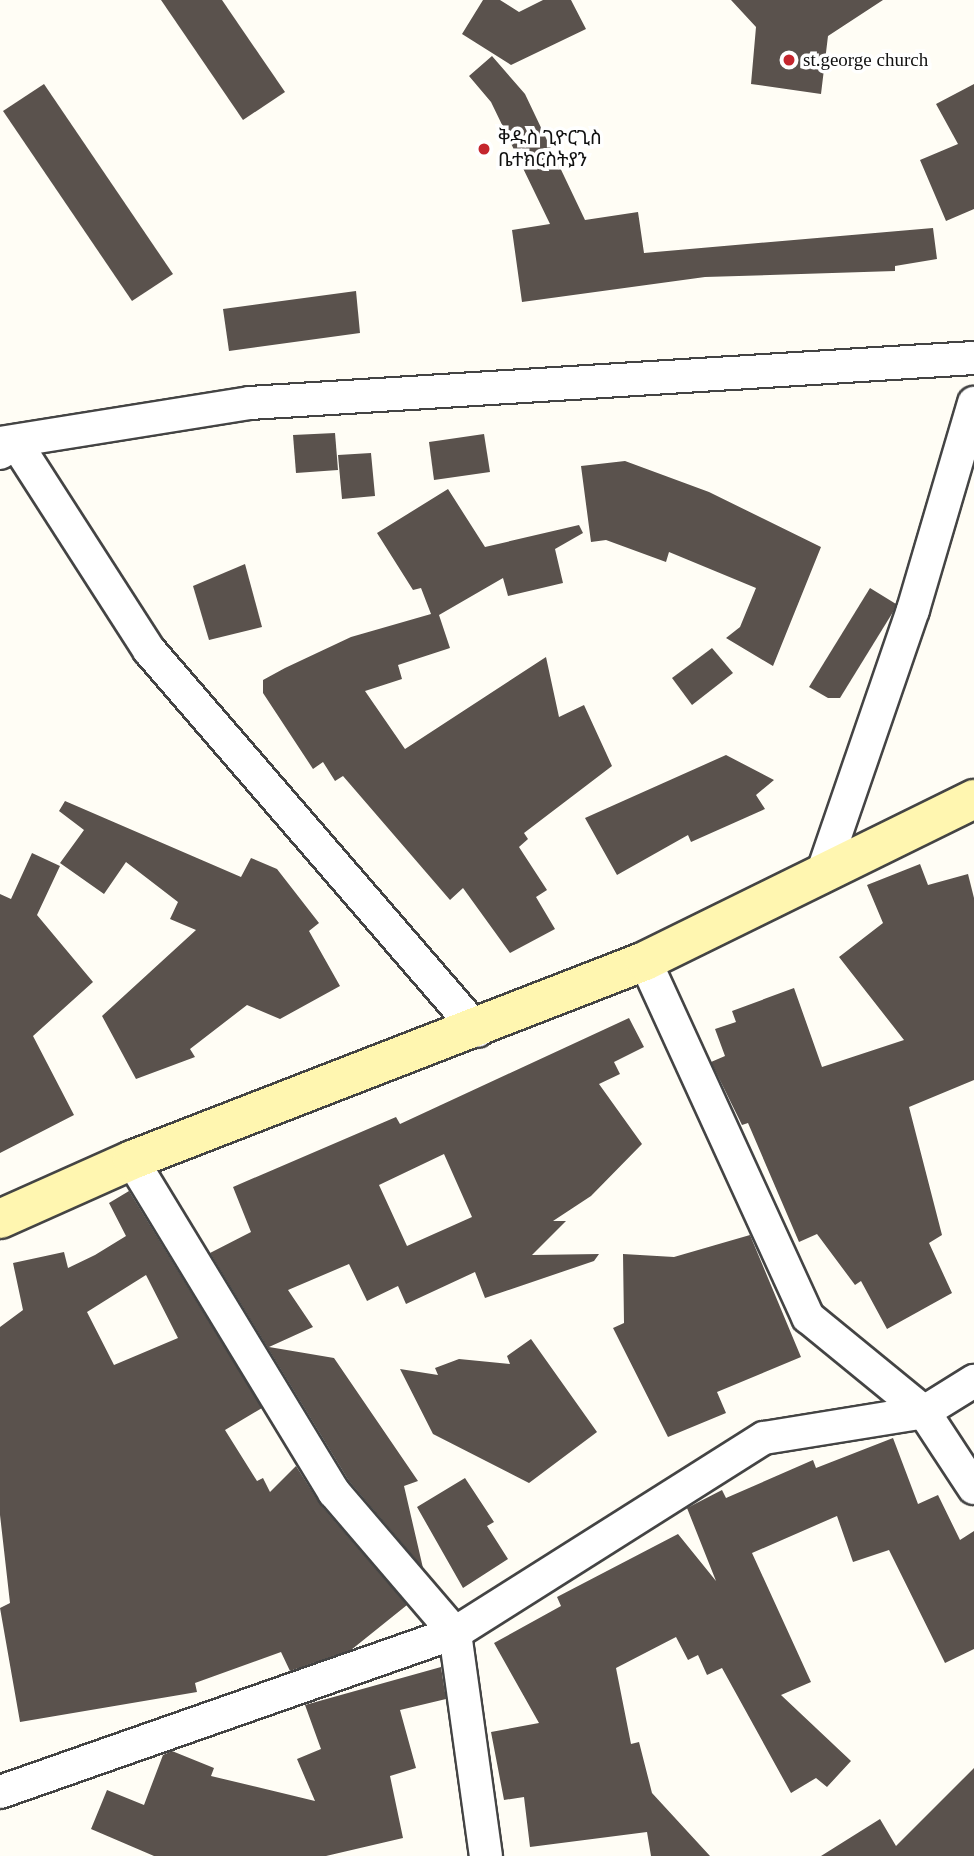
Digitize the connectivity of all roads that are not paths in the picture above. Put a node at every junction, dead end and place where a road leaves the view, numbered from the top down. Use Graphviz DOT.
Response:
graph roads {
  1 [pos="974,358"];
  2 [pos="974,403"];
  3 [pos="5,446"];
  4 [pos="974,799"];
  5 [pos="821,877"];
  6 [pos="645,961"];
  7 [pos="478,1031"];
  8 [pos="132,1160"];
  9 [pos="0,1219"];
  10 [pos="974,1381"];
  11 [pos="924,1412"];
  12 [pos="974,1488"];
  13 [pos="455,1633"];
  14 [pos="0,1792"];
  15 [pos="486,1856"];
  1 -- 3 [label="street"];
  2 -- 5 [label="street"];
  3 -- 7 [label="street"];
  4 -- 5 [label="street"];
  5 -- 6 [label="street"];
  6 -- 7 [label="street"];
  6 -- 11 [label="street"];
  7 -- 8 [label="street"];
  8 -- 9 [label="street"];
  8 -- 13 [label="street"];
  10 -- 11 [label="street"];
  11 -- 12 [label="street"];
  11 -- 13 [label="street"];
  13 -- 14 [label="street"];
  13 -- 15 [label="street"];
}
